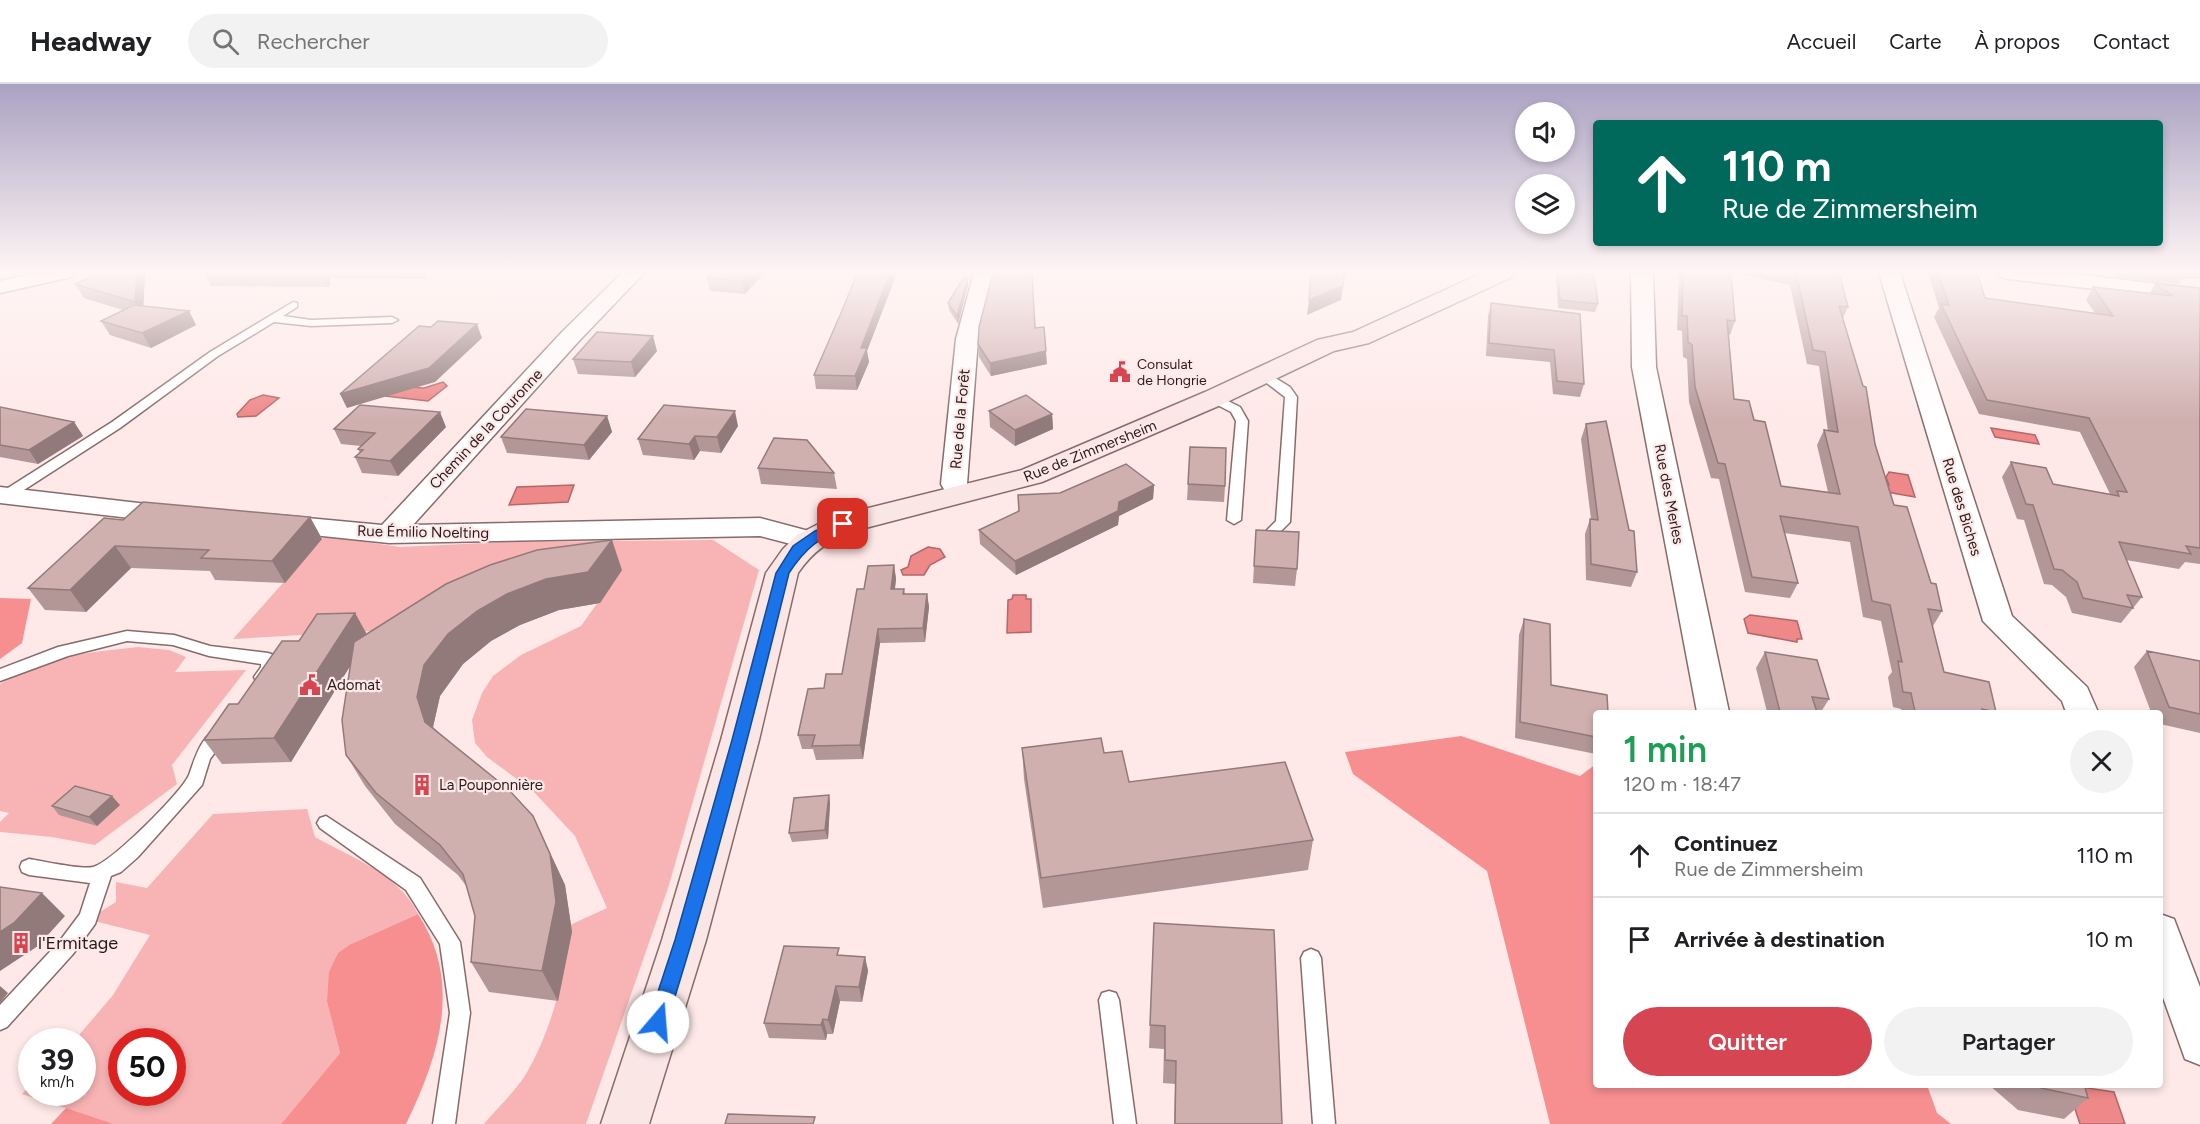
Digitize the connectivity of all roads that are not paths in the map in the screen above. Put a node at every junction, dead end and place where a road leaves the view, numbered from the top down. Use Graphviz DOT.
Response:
graph roads {
  1 [pos="266,322"];
  2 [pos="300,322"];
  3 [pos="351,322"];
  4 [pos="585,322"];
  5 [pos="972,322"];
  6 [pos="1360,322"];
  7 [pos="1396,322"];
  8 [pos="1643,322"];
  9 [pos="1904,322"];
  10 [pos="1326,345"];
  11 [pos="1264,375"];
  12 [pos="1214,398"];
  13 [pos="960,494"];
  14 [pos="2,496"];
  15 [pos="202,518"];
  16 [pos="1234,520"];
  17 [pos="250,522"];
  18 [pos="1273,531"];
  19 [pos="389,534"];
  20 [pos="810,540"];
  21 [pos="0,675"];
  22 [pos="249,695"];
  23 [pos="1713,710"];
  24 [pos="2081,710"];
  25 [pos="229,722"];
  26 [pos="327,823"];
  27 [pos="29,867"];
  28 [pos="103,872"];
  29 [pos="2163,940"];
  30 [pos="1311,958"];
  31 [pos="1109,1000"];
  32 [pos="0,1020"];
  33 [pos="2200,1045"];
  34 [pos="444,1124"];
  35 [pos="625,1124"];
  36 [pos="1125,1124"];
  37 [pos="1324,1124"];
  1 -- 14 [label="lane"];
  2 -- 3 [label="lane"];
  4 -- 19 [label="street, Chemin de la Couronne"];
  5 -- 13 [label="street, Rue de la Forêt"];
  6 -- 10 [label="main road, Rue de Zimmersheim"];
  7 -- 10 [label="main road, Rue de Zimmersheim"];
  8 -- 23 [label="street, Rue des Merles"];
  9 -- 24 [label="street, Rue des Biches"];
  10 -- 11 [label="main road, Rue de Zimmersheim"];
  11 -- 12 [label="main road, Rue de Zimmersheim"];
  11 -- 18 [label="lane"];
  12 -- 13 [label="main road, Rue de Zimmersheim"];
  12 -- 16 [label="lane"];
  13 -- 20 [label="main road, Rue de Zimmersheim"];
  14 -- 15 [label="street"];
  17 -- 19 [label="street, Rue Émilio Noelting"];
  19 -- 20 [label="street, Rue Émilio Noelting"];
  20 -- 35 [label="main road, Rue de Zimmersheim"];
  21 -- 22 [label="lane"];
  25 -- 28 [label="lane"];
  26 -- 34 [label="lane"];
  27 -- 28 [label="lane"];
  28 -- 32 [label="lane"];
  29 -- 33 [label="street"];
  30 -- 37 [label="lane"];
  31 -- 36 [label="lane"];
}
